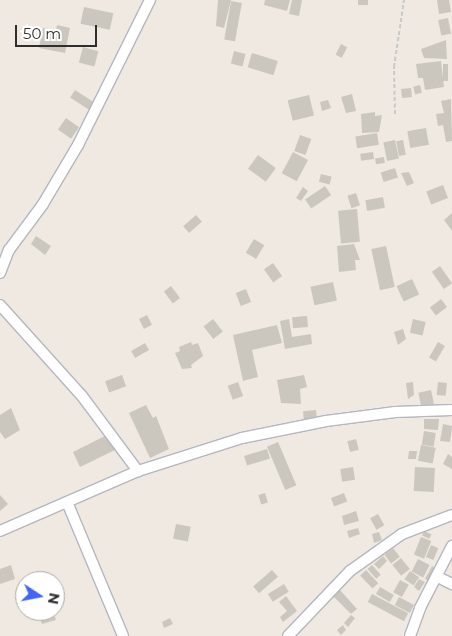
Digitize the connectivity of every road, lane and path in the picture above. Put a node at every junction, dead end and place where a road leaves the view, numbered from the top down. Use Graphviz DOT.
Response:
graph roads {
  1 [pos="150,0"];
  2 [pos="404,0"];
  3 [pos="395,114"];
  4 [pos="0,273"];
  5 [pos="0,305"];
  6 [pos="452,410"];
  7 [pos="138,471"];
  8 [pos="67,502"];
  9 [pos="452,515"];
  10 [pos="0,531"];
  11 [pos="452,546"];
  12 [pos="438,577"];
  13 [pos="452,584"];
  14 [pos="123,636"];
  15 [pos="288,636"];
  16 [pos="410,636"];
  1 -- 4 [label="street"];
  2 -- 3 [label="path"];
  5 -- 7 [label="street"];
  6 -- 7 [label="street"];
  7 -- 8 [label="street"];
  8 -- 10 [label="street"];
  8 -- 14 [label="street"];
  9 -- 15 [label="street"];
  11 -- 12 [label="street"];
  12 -- 13 [label="street"];
  12 -- 16 [label="street"];
}
